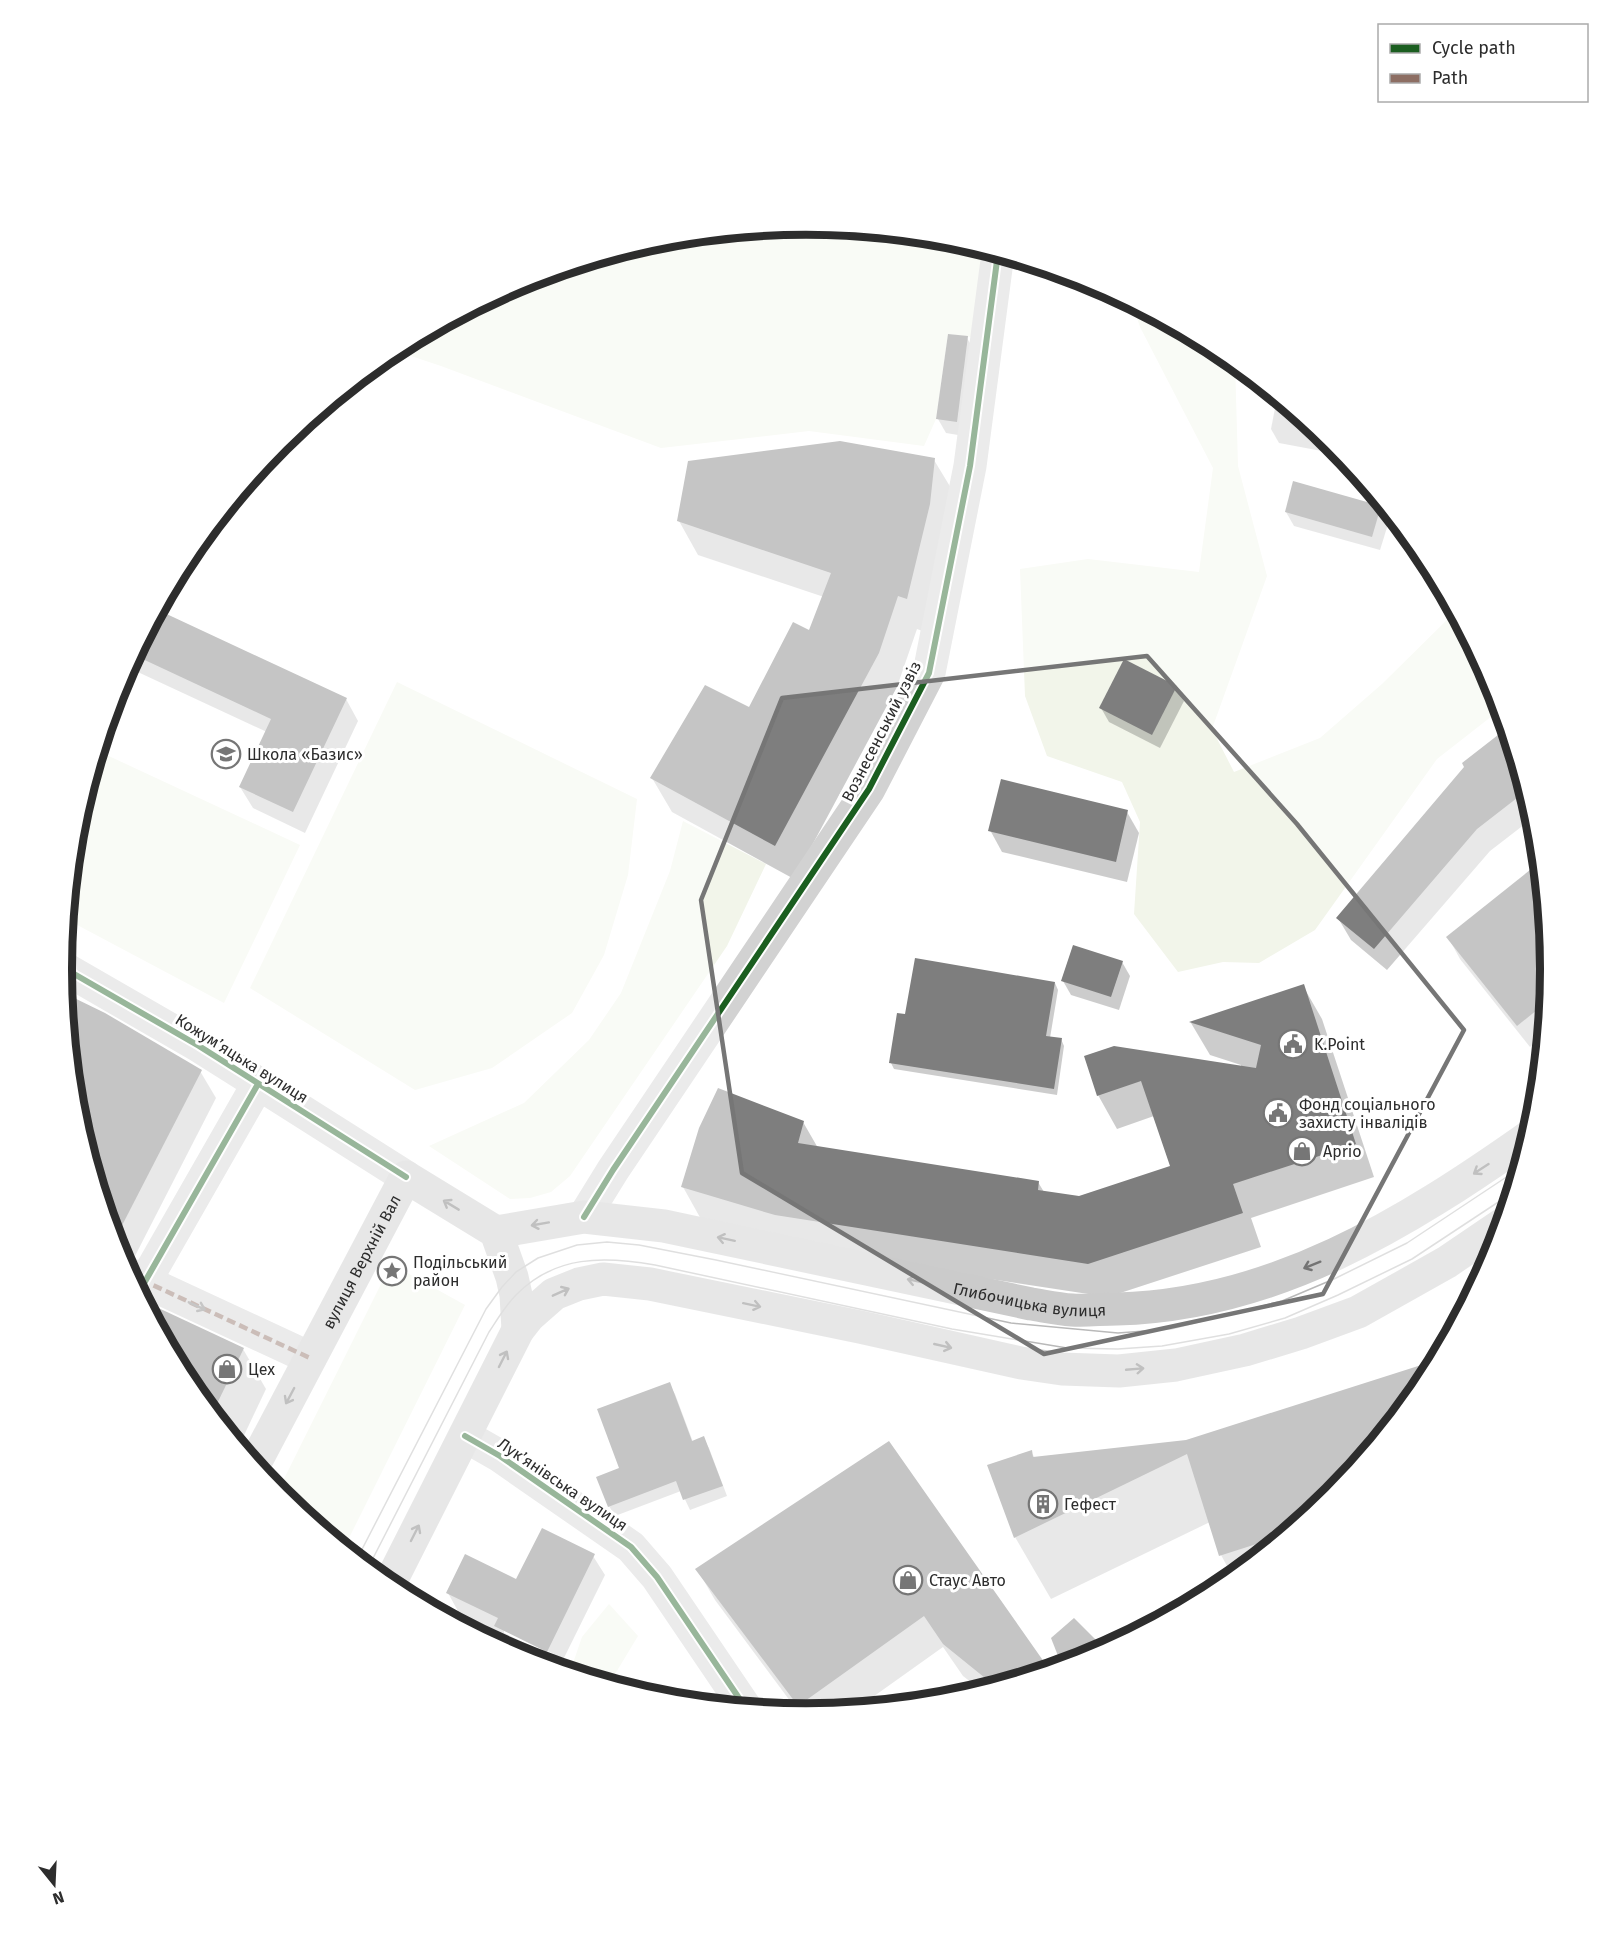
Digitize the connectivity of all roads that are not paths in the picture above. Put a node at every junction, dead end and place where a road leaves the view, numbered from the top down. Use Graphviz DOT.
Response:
graph roads {
  1 [pos="997,260"];
  2 [pos="72,973"];
  3 [pos="258,1084"];
  4 [pos="1519,1143"];
  5 [pos="406,1177"];
  6 [pos="584,1216"];
  7 [pos="496,1232"];
  8 [pos="1491,1233"];
  9 [pos="141,1278"];
  10 [pos="144,1286"];
  11 [pos="518,1330"];
  12 [pos="310,1358"];
  13 [pos="465,1436"];
  14 [pos="258,1457"];
  15 [pos="394,1576"];
  16 [pos="740,1699"];
  1 -- 6 [label="street, Вознесенський узвіз"];
  2 -- 3 [label="street, Кожумʼяцька вулиця"];
  3 -- 5 [label="street, Кожумʼяцька вулиця"];
  3 -- 9 [label="street"];
  4 -- 6 [label="main road, Глибочицька вулиця, one-way"];
  7 -- 5 [label="main road, вулиця Верхній Вал, one-way"];
  5 -- 12 [label="main road, вулиця Верхній Вал"];
  6 -- 7 [label="main road, Глибочицька вулиця, one-way"];
  7 -- 11 [label="main road"];
  11 -- 8 [label="main road, one-way"];
  10 -- 12 [label="street, one-way"];
  13 -- 11 [label="main road, one-way"];
  12 -- 14 [label="main road, вулиця Верхній Вал, one-way"];
  15 -- 13 [label="main road, one-way"];
  13 -- 16 [label="street, Лукʼянівська вулиця"];
}
